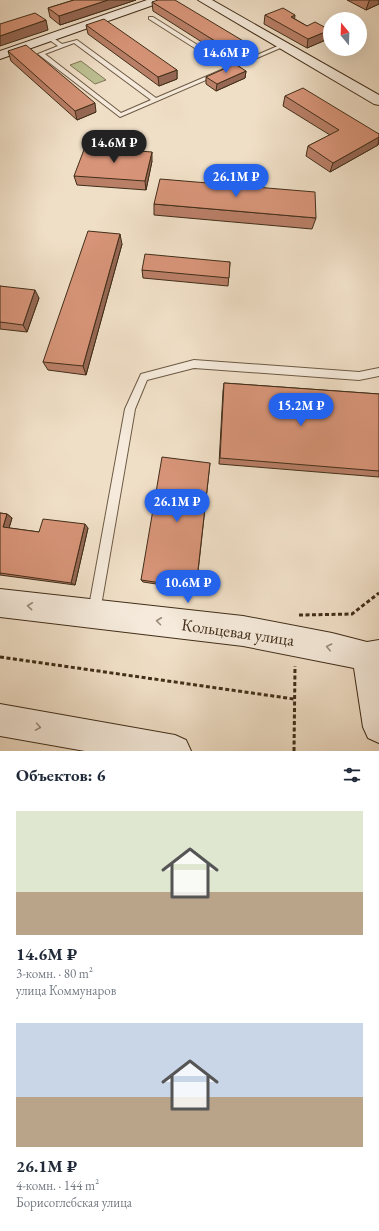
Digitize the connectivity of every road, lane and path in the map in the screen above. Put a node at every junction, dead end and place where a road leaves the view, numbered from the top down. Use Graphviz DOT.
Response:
graph roads {
  1 [pos="158,0"];
  2 [pos="204,0"];
  3 [pos="152,18"];
  4 [pos="50,38"];
  5 [pos="62,46"];
  6 [pos="282,46"];
  7 [pos="0,55"];
  8 [pos="230,68"];
  9 [pos="155,100"];
  10 [pos="379,101"];
  11 [pos="379,372"];
  12 [pos="0,602"];
  13 [pos="94,613"];
  14 [pos="297,628"];
  15 [pos="373,656"];
  16 [pos="0,657"];
  17 [pos="294,699"];
  18 [pos="0,720"];
  19 [pos="379,727"];
  20 [pos="175,751"];
  21 [pos="294,751"];
  1 -- 4 [label="street"];
  2 -- 6 [label="street"];
  3 -- 8 [label="lane"];
  4 -- 5 [label="lane"];
  4 -- 7 [label="street"];
  5 -- 9 [label="lane"];
  5 -- 9 [label="lane"];
  6 -- 8 [label="lane"];
  6 -- 10 [label="street"];
  8 -- 9 [label="lane"];
  11 -- 13 [label="lane"];
  13 -- 12 [label="street, Кольцевая улица, one-way"];
  14 -- 13 [label="street, Кольцевая улица, one-way"];
  15 -- 14 [label="street, Кольцевая улица, one-way"];
  14 -- 17 [label="path"];
  15 -- 19 [label="street"];
  16 -- 17 [label="path"];
  17 -- 21 [label="path"];
  18 -- 20 [label="street, one-way"];
}
